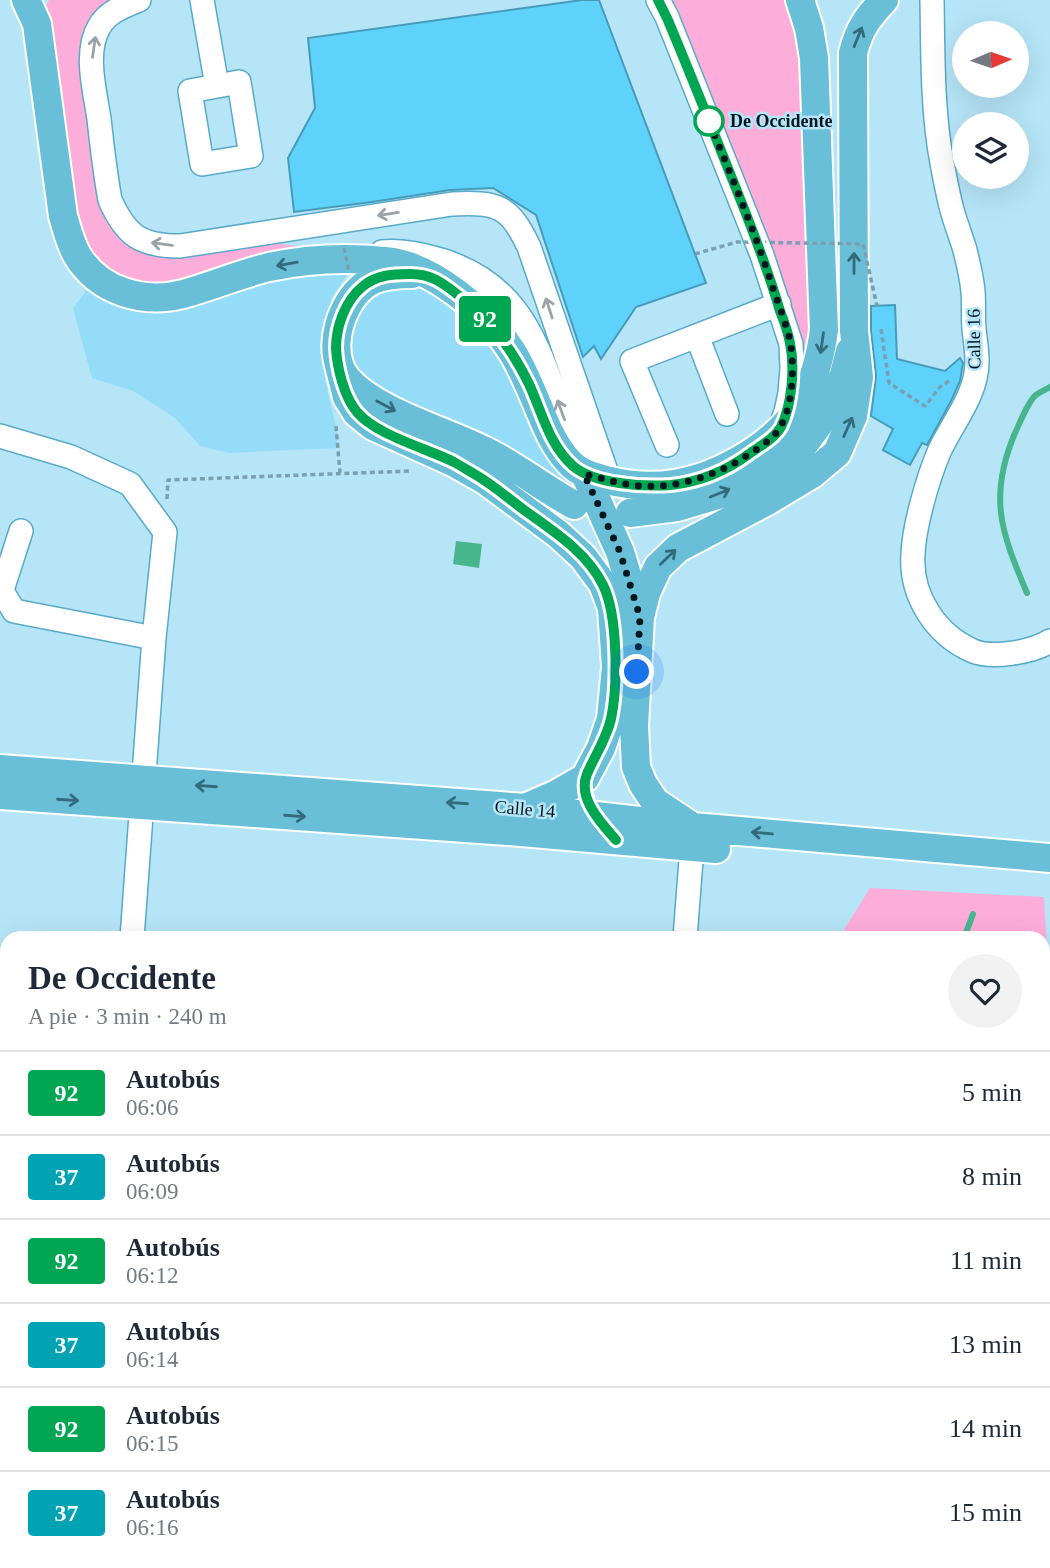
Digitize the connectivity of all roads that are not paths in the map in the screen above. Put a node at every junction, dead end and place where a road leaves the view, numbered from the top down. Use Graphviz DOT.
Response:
graph roads {
  1 [pos="139,0"];
  2 [pos="202,0"];
  3 [pos="658,0"];
  4 [pos="800,0"];
  5 [pos="884,0"];
  6 [pos="932,0"];
  7 [pos="37,8"];
  8 [pos="217,86"];
  9 [pos="340,260"];
  10 [pos="425,274"];
  11 [pos="779,304"];
  12 [pos="854,331"];
  13 [pos="697,336"];
  14 [pos="338,361"];
  15 [pos="727,414"];
  16 [pos="779,431"];
  17 [pos="0,436"];
  18 [pos="667,445"];
  19 [pos="597,477"];
  20 [pos="574,505"];
  21 [pos="630,513"];
  22 [pos="21,531"];
  23 [pos="1,589"];
  24 [pos="640,617"];
  25 [pos="154,638"];
  26 [pos="1050,641"];
  27 [pos="0,769"];
  28 [pos="584,778"];
  29 [pos="141,793"];
  30 [pos="0,794"];
  31 [pos="525,808"];
  32 [pos="597,817"];
  33 [pos="692,837"];
  34 [pos="616,840"];
  35 [pos="1050,858"];
  36 [pos="1050,877"];
  37 [pos="132,931"];
  38 [pos="685,931"];
  19 -- 1 [label="street, one-way"];
  2 -- 8 [label="street"];
  3 -- 11 [label="street"];
  4 -- 16 [label="main road, one-way"];
  12 -- 5 [label="main road, one-way"];
  6 -- 26 [label="street, Calle 16"];
  9 -- 7 [label="main road, one-way"];
  9 -- 10 [label="main road"];
  19 -- 9 [label="street, one-way"];
  10 -- 14 [label="main road"];
  10 -- 19 [label="main road"];
  11 -- 13 [label="street"];
  11 -- 16 [label="street"];
  21 -- 12 [label="main road, one-way"];
  24 -- 12 [label="main road, one-way"];
  13 -- 15 [label="street"];
  13 -- 18 [label="street"];
  14 -- 20 [label="main road, one-way"];
  14 -- 28 [label="main road"];
  16 -- 19 [label="main road"];
  17 -- 25 [label="street"];
  19 -- 24 [label="main road"];
  22 -- 23 [label="street"];
  23 -- 25 [label="street"];
  24 -- 33 [label="main road"];
  25 -- 29 [label="street"];
  27 -- 29 [label="main road, Calle 14"];
  28 -- 31 [label="main road"];
  28 -- 32 [label="main road"];
  30 -- 29 [label="main road, Calle 14, one-way"];
  31 -- 29 [label="main road, Calle 14, one-way"];
  29 -- 34 [label="main road, Calle 14, one-way"];
  29 -- 37 [label="street"];
  31 -- 32 [label="main road, Calle 14"];
  32 -- 33 [label="main road, Calle 14"];
  32 -- 34 [label="main road"];
  33 -- 34 [label="main road, Calle 14"];
  35 -- 33 [label="main road, Calle 14, one-way"];
  33 -- 36 [label="main road, Calle 14"];
  33 -- 38 [label="street"];
}
